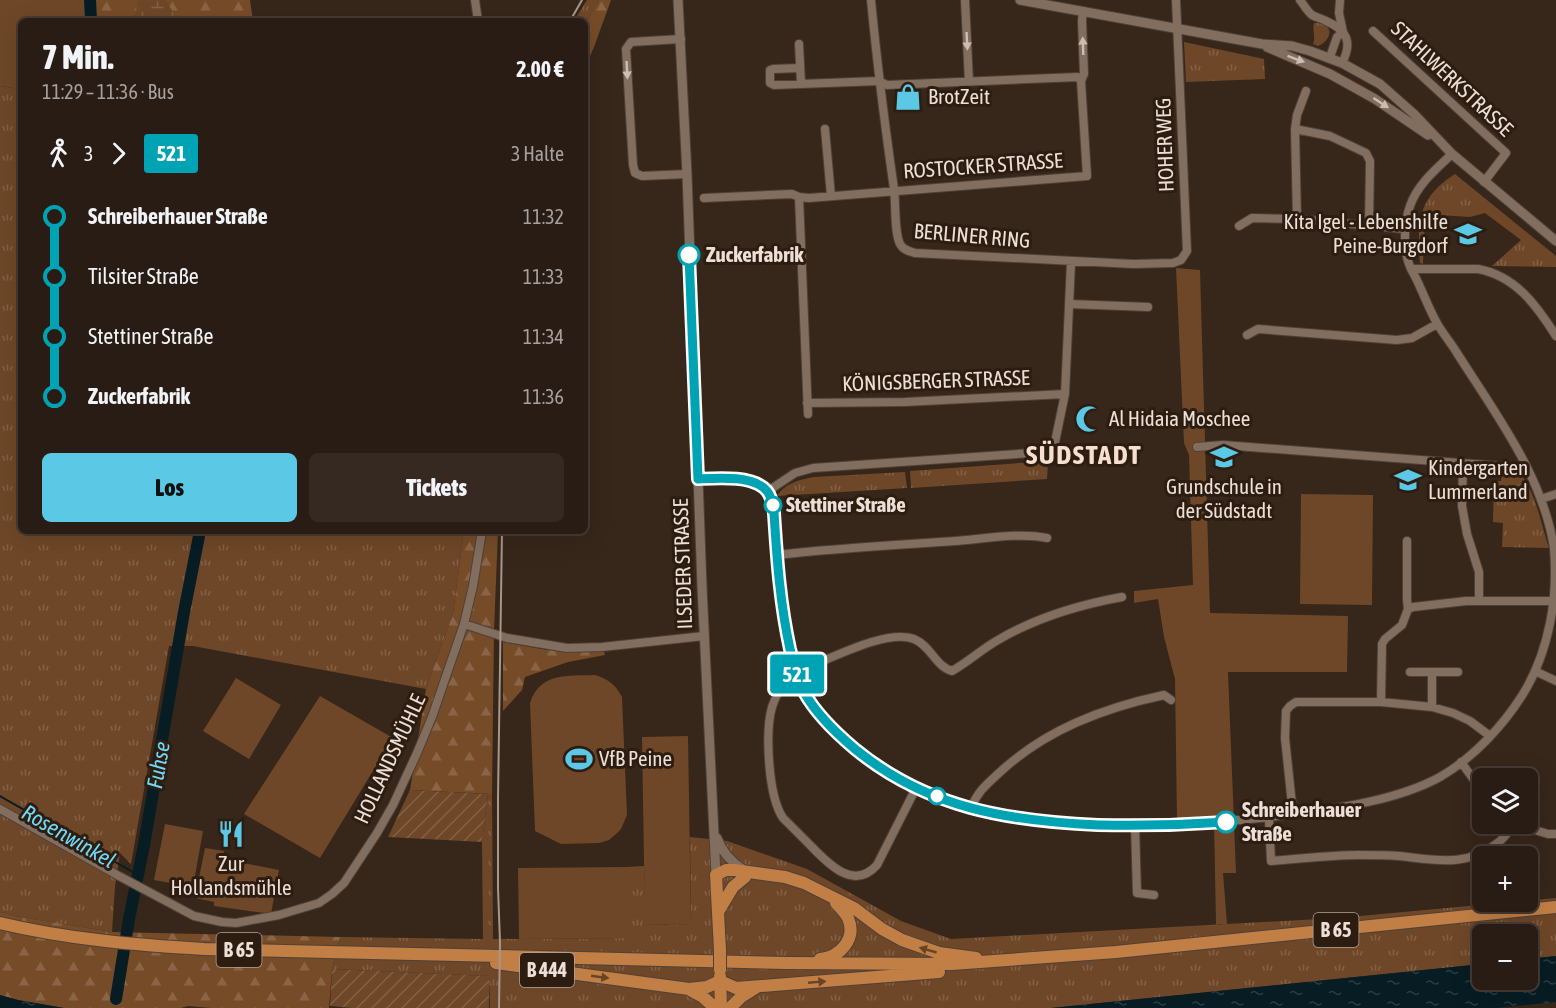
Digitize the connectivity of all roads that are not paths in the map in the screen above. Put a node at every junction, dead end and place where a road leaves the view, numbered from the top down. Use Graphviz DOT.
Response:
graph roads {
  1 [pos="475,0"];
  2 [pos="678,0"];
  3 [pos="871,0"];
  4 [pos="965,0"];
  5 [pos="1020,0"];
  6 [pos="1176,0"];
  7 [pos="1300,0"];
  8 [pos="1340,0"];
  9 [pos="1066,4"];
  10 [pos="1083,11"];
  11 [pos="478,18"];
  12 [pos="1177,28"];
  13 [pos="1373,31"];
  14 [pos="1343,32"];
  15 [pos="681,39"];
  16 [pos="799,44"];
  17 [pos="1262,44"];
  18 [pos="1330,57"];
  19 [pos="1342,63"];
  20 [pos="800,68"];
  21 [pos="1330,74"];
  22 [pos="879,81"];
  23 [pos="1081,81"];
  24 [pos="969,82"];
  25 [pos="801,84"];
  26 [pos="1306,91"];
  27 [pos="825,129"];
  28 [pos="1295,129"];
  29 [pos="1443,145"];
  30 [pos="1452,154"];
  31 [pos="687,174"];
  32 [pos="1485,182"];
  33 [pos="894,191"];
  34 [pos="831,196"];
  35 [pos="799,197"];
  36 [pos="704,198"];
  37 [pos="1297,219"];
  38 [pos="1369,225"];
  39 [pos="1239,226"];
  40 [pos="1405,229"];
  41 [pos="1556,241"];
  42 [pos="1180,260"];
  43 [pos="1071,262"];
  44 [pos="1411,269"];
  45 [pos="1069,304"];
  46 [pos="1148,307"];
  47 [pos="1437,324"];
  48 [pos="1247,335"];
  49 [pos="1556,336"];
  50 [pos="1065,394"];
  51 [pos="807,403"];
  52 [pos="808,414"];
  53 [pos="1197,447"];
  54 [pos="1462,463"];
  55 [pos="1527,468"];
  56 [pos="698,479"];
  57 [pos="768,491"];
  58 [pos="1556,494"];
  59 [pos="1541,499"];
  60 [pos="482,534"];
  61 [pos="1047,538"];
  62 [pos="1407,541"];
  63 [pos="777,555"];
  64 [pos="1122,597"];
  65 [pos="1479,601"];
  66 [pos="1555,602"];
  67 [pos="1408,609"];
  68 [pos="464,624"];
  69 [pos="704,636"];
  70 [pos="1535,671"];
  71 [pos="796,672"];
  72 [pos="1410,672"];
  73 [pos="1432,672"];
  74 [pos="1458,672"];
  75 [pos="1556,681"];
  76 [pos="1172,700"];
  77 [pos="1381,702"];
  78 [pos="1432,706"];
  79 [pos="1490,736"];
  80 [pos="1461,762"];
  81 [pos="1472,777"];
  82 [pos="916,788"];
  83 [pos="971,808"];
  84 [pos="0,809"];
  85 [pos="1293,814"];
  86 [pos="1269,818"];
  87 [pos="1135,825"];
  88 [pos="1538,831"];
  89 [pos="715,833"];
  90 [pos="1506,834"];
  91 [pos="1556,834"];
  92 [pos="749,874"];
  93 [pos="716,875"];
  94 [pos="823,893"];
  95 [pos="1154,895"];
  96 [pos="1556,907"];
  97 [pos="718,914"];
  98 [pos="0,923"];
  99 [pos="438,955"];
  100 [pos="1007,961"];
  101 [pos="787,963"];
  102 [pos="987,963"];
  103 [pos="720,975"];
  104 [pos="758,987"];
  105 [pos="689,989"];
  106 [pos="715,1008"];
  107 [pos="721,1008"];
  108 [pos="730,1008"];
  1 -- 11 [label="street"];
  2 -- 15 [label="street, ILSEDER STRASSE"];
  3 -- 22 [label="street, BERLINER RING"];
  4 -- 24 [label="street, one-way"];
  5 -- 9 [label="street"];
  6 -- 12 [label="street, HOHER WEG"];
  7 -- 14 [label="street"];
  8 -- 14 [label="street"];
  9 -- 10 [label="street"];
  10 -- 12 [label="street"];
  23 -- 10 [label="street, ROSTOCKER STRASSE, one-way"];
  12 -- 17 [label="street"];
  12 -- 42 [label="street, HOHER WEG"];
  13 -- 32 [label="street, STAHLWERKSTRASSE"];
  14 -- 18 [label="street"];
  14 -- 19 [label="street"];
  15 -- 31 [label="street, ILSEDER STRASSE"];
  15 -- 31 [label="street, one-way"];
  16 -- 20 [label="street"];
  17 -- 18 [label="street"];
  17 -- 21 [label="street, one-way"];
  18 -- 19 [label="street"];
  18 -- 21 [label="street"];
  19 -- 21 [label="street"];
  19 -- 29 [label="street"];
  20 -- 25 [label="street"];
  20 -- 25 [label="street"];
  21 -- 29 [label="street, one-way"];
  22 -- 24 [label="street"];
  22 -- 25 [label="street"];
  22 -- 33 [label="street, BERLINER RING"];
  23 -- 24 [label="street"];
  23 -- 33 [label="street, ROSTOCKER STRASSE"];
  26 -- 28 [label="street"];
  27 -- 34 [label="street"];
  28 -- 37 [label="street"];
  28 -- 38 [label="street"];
  29 -- 30 [label="street"];
  30 -- 32 [label="street"];
  30 -- 40 [label="street"];
  31 -- 56 [label="street, ILSEDER STRASSE"];
  32 -- 41 [label="street"];
  33 -- 34 [label="street"];
  33 -- 43 [label="street, BERLINER RING"];
  34 -- 35 [label="street"];
  35 -- 36 [label="street"];
  35 -- 51 [label="street"];
  37 -- 38 [label="street"];
  37 -- 39 [label="street"];
  38 -- 40 [label="street"];
  40 -- 44 [label="street"];
  42 -- 43 [label="street, BERLINER RING"];
  43 -- 45 [label="street"];
  44 -- 47 [label="street"];
  44 -- 49 [label="street"];
  45 -- 46 [label="street"];
  45 -- 50 [label="street"];
  47 -- 48 [label="street"];
  47 -- 55 [label="street"];
  50 -- 51 [label="street, KÖNIGSBERGER STRASSE"];
  50 -- 57 [label="street"];
  51 -- 52 [label="street"];
  53 -- 54 [label="street"];
  54 -- 55 [label="street"];
  54 -- 65 [label="street"];
  55 -- 59 [label="street"];
  56 -- 57 [label="street"];
  56 -- 69 [label="street, ILSEDER STRASSE"];
  57 -- 63 [label="street"];
  58 -- 59 [label="street"];
  59 -- 66 [label="street"];
  60 -- 68 [label="street, HOLLANDSMÜHLE"];
  61 -- 63 [label="street"];
  62 -- 67 [label="street"];
  63 -- 71 [label="street"];
  64 -- 71 [label="street"];
  65 -- 66 [label="street"];
  65 -- 67 [label="street"];
  66 -- 70 [label="street"];
  67 -- 77 [label="street"];
  68 -- 69 [label="street"];
  68 -- 84 [label="street, HOLLANDSMÜHLE"];
  69 -- 89 [label="street, ILSEDER STRASSE"];
  70 -- 75 [label="street"];
  70 -- 79 [label="street"];
  71 -- 82 [label="street"];
  71 -- 82 [label="street"];
  72 -- 73 [label="street"];
  73 -- 74 [label="street"];
  73 -- 78 [label="street"];
  76 -- 83 [label="street"];
  77 -- 78 [label="street"];
  77 -- 85 [label="street"];
  78 -- 79 [label="street"];
  79 -- 80 [label="street"];
  80 -- 81 [label="street"];
  80 -- 85 [label="street"];
  82 -- 83 [label="street"];
  83 -- 87 [label="street"];
  85 -- 86 [label="street"];
  86 -- 87 [label="street"];
  86 -- 90 [label="street"];
  87 -- 95 [label="street"];
  88 -- 91 [label="street"];
  89 -- 92 [label="street"];
  89 -- 93 [label="street, ILSEDER STRASSE"];
  92 -- 93 [label="main road"];
  92 -- 94 [label="main road"];
  92 -- 97 [label="main road"];
  93 -- 97 [label="main road"];
  100 -- 94 [label="main road, one-way"];
  94 -- 101 [label="main road"];
  96 -- 100 [label="main road, B 65"];
  97 -- 103 [label="main road, bridge"];
  98 -- 99 [label="main road, B 65"];
  99 -- 101 [label="main road, B 65"];
  99 -- 105 [label="main road, B 444, one-way"];
  100 -- 102 [label="main road, B 65"];
  101 -- 102 [label="main road, B 65"];
  104 -- 102 [label="main road, one-way"];
  103 -- 104 [label="main road"];
  103 -- 105 [label="main road"];
  103 -- 107 [label="main road"];
  104 -- 108 [label="main road"];
  105 -- 106 [label="main road"];
}
